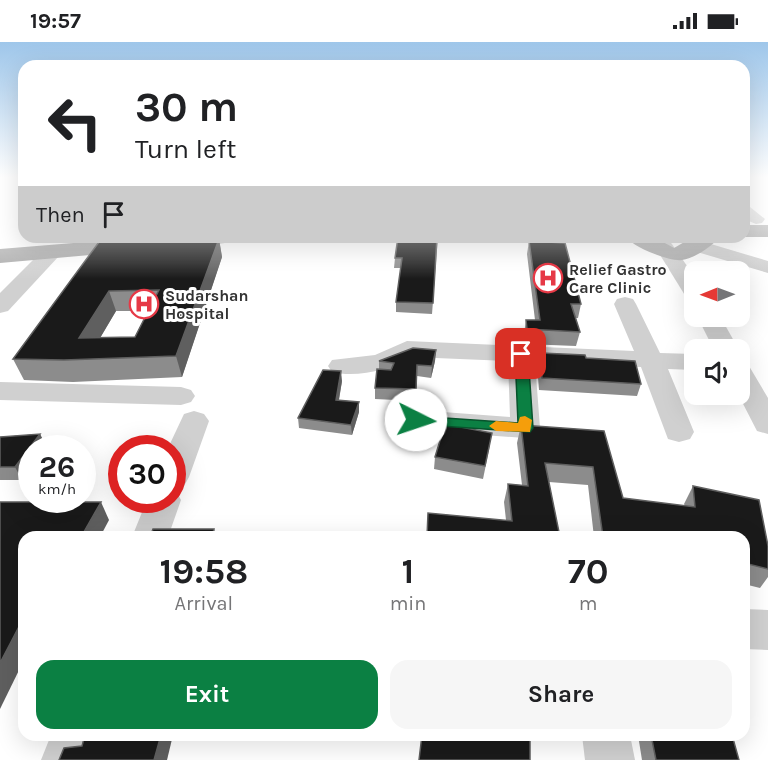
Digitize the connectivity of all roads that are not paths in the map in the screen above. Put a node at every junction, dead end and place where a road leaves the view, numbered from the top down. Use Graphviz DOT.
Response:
graph roads {
  1 [pos="44,243"];
  2 [pos="156,243"];
  3 [pos="679,243"];
  4 [pos="0,246"];
  5 [pos="52,252"];
  6 [pos="0,256"];
  7 [pos="684,261"];
  8 [pos="768,267"];
  9 [pos="625,304"];
  10 [pos="0,306"];
  11 [pos="521,354"];
  12 [pos="651,360"];
  13 [pos="684,362"];
  14 [pos="341,366"];
  15 [pos="0,391"];
  16 [pos="750,391"];
  17 [pos="416,420"];
  18 [pos="768,424"];
  19 [pos="679,432"];
  20 [pos="182,435"];
  21 [pos="159,513"];
  22 [pos="152,531"];
  23 [pos="750,628"];
  24 [pos="768,630"];
  25 [pos="74,741"];
  26 [pos="607,741"];
  27 [pos="66,760"];
  28 [pos="610,760"];
  1 -- 4 [label="main road"];
  2 -- 5 [label="main road"];
  3 -- 7 [label="street"];
  3 -- 8 [label="street"];
  5 -- 6 [label="main road"];
  5 -- 10 [label="street"];
  9 -- 12 [label="street"];
  11 -- 12 [label="street"];
  11 -- 14 [label="street"];
  11 -- 17 [label="street"];
  12 -- 13 [label="street"];
  12 -- 19 [label="street"];
  15 -- 20 [label="street"];
  16 -- 18 [label="street"];
  21 -- 22 [label="street"];
  23 -- 24 [label="street"];
  25 -- 27 [label="street"];
  26 -- 28 [label="street"];
}
